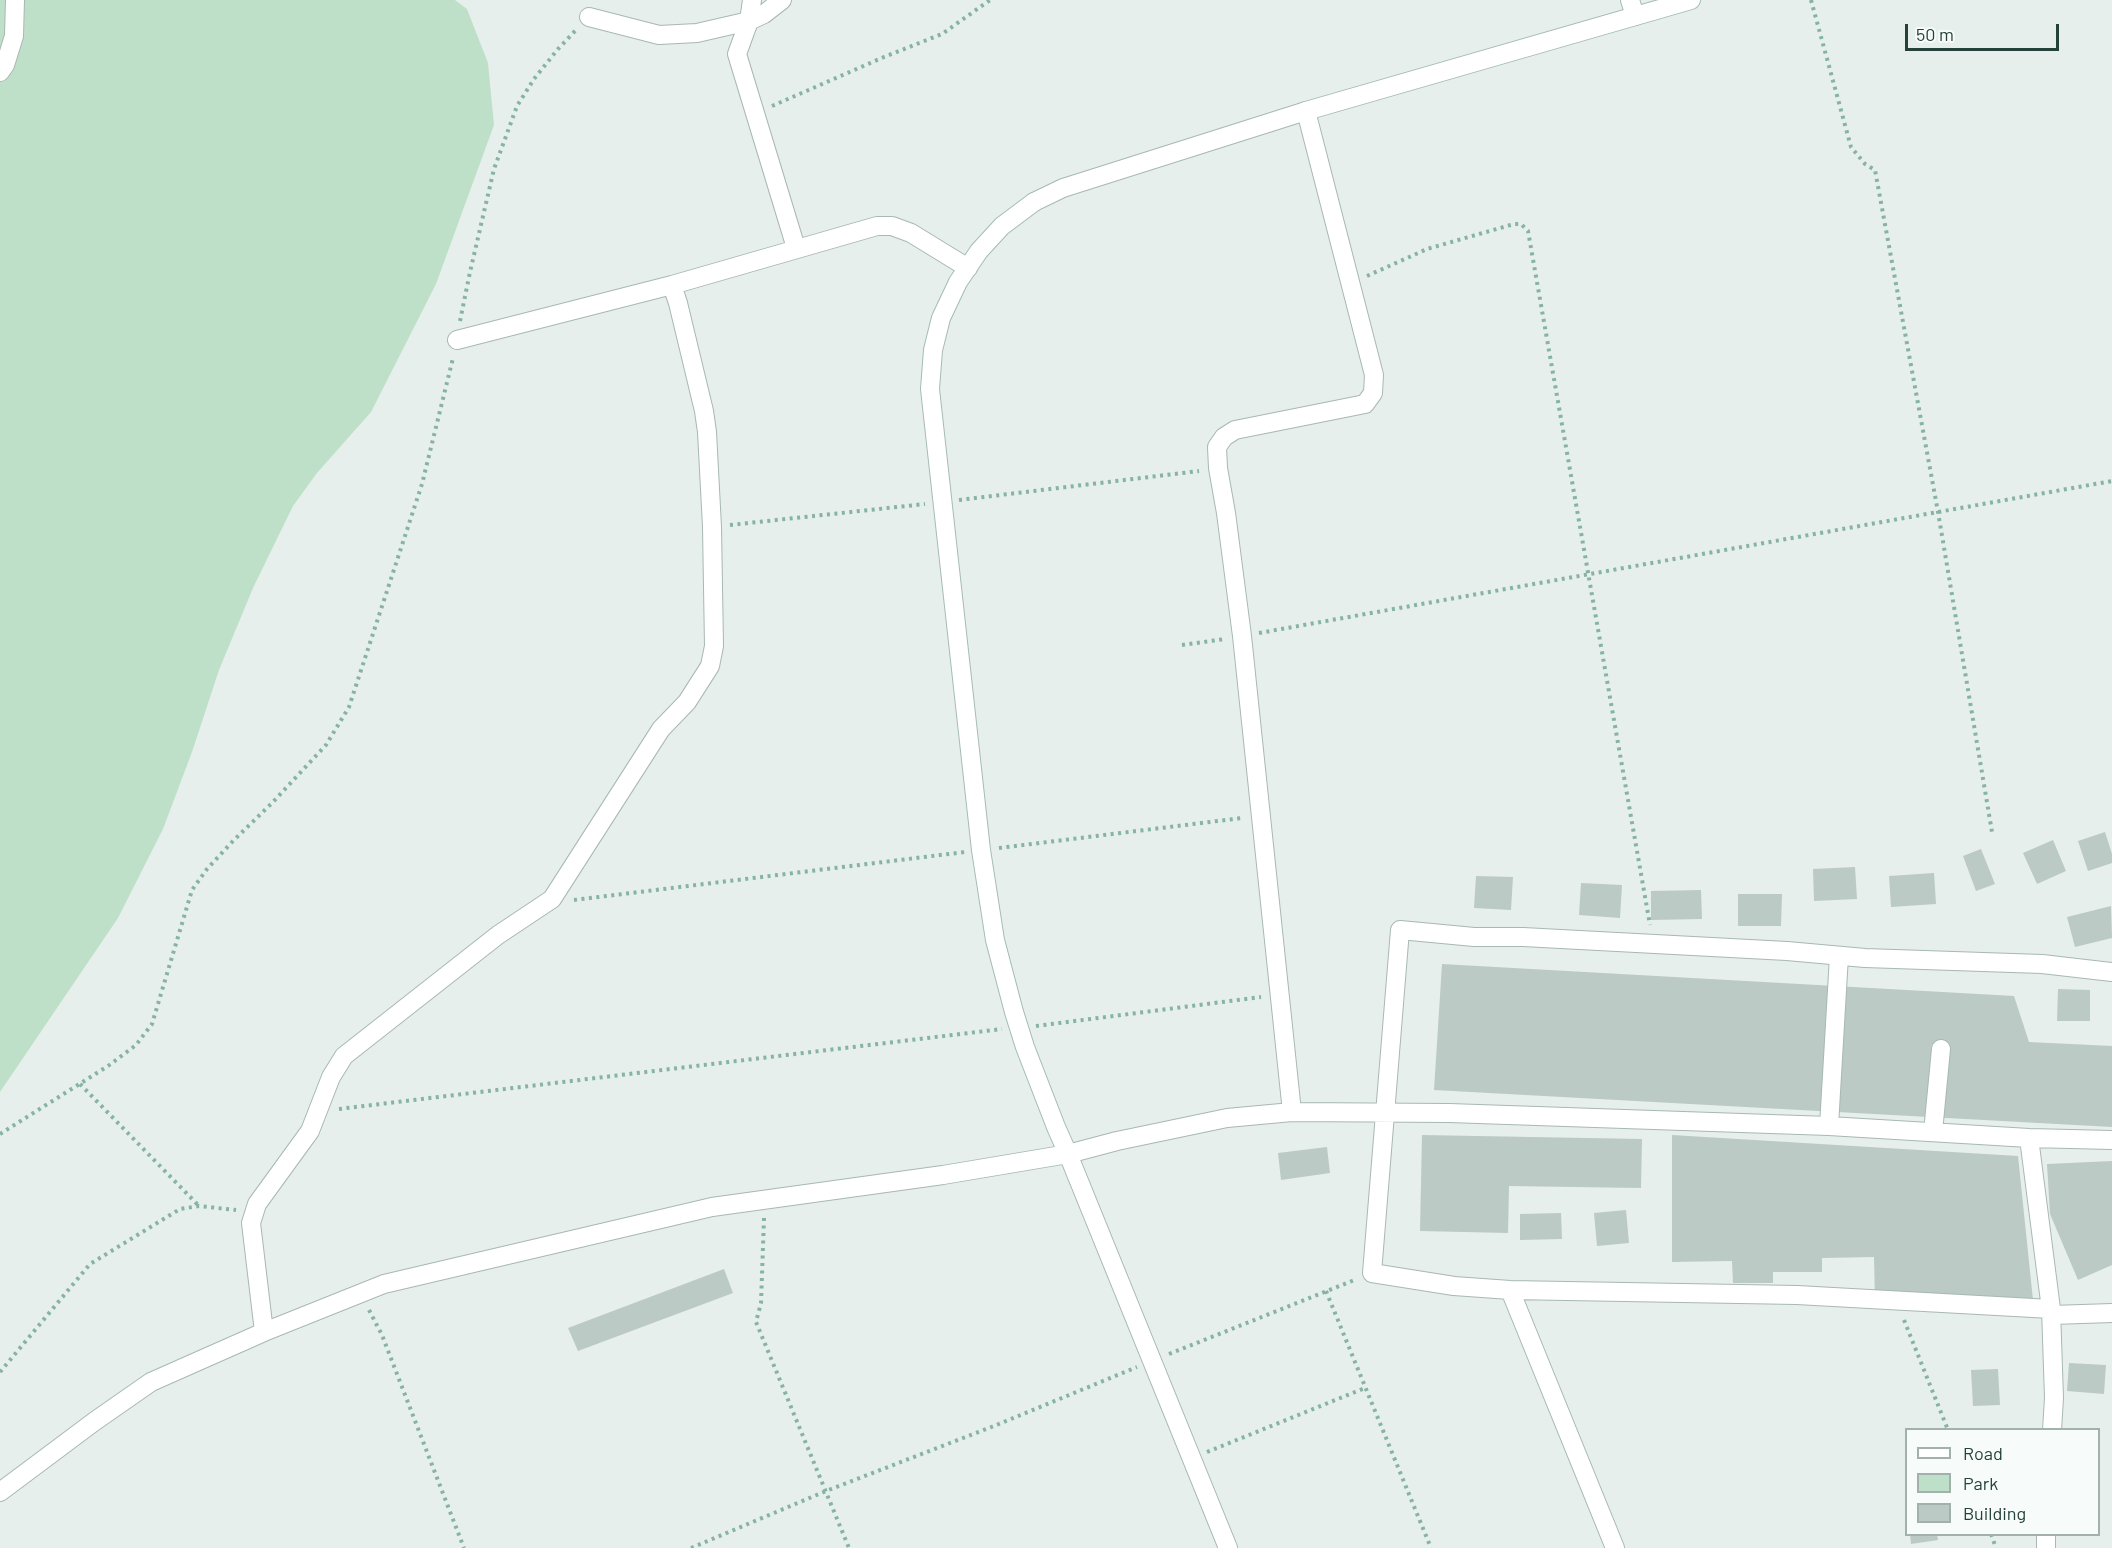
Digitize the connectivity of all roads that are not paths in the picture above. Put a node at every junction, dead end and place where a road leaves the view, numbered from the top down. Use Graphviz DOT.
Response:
graph roads {
  1 [pos="15,0"];
  2 [pos="752,0"];
  3 [pos="782,0"];
  4 [pos="1691,0"];
  5 [pos="1632,8"];
  6 [pos="589,17"];
  7 [pos="749,21"];
  8 [pos="0,72"];
  9 [pos="1306,111"];
  10 [pos="796,248"];
  11 [pos="968,268"];
  12 [pos="672,285"];
  13 [pos="457,340"];
  14 [pos="1839,956"];
  15 [pos="2112,972"];
  16 [pos="1941,1049"];
  17 [pos="1292,1112"];
  18 [pos="1385,1113"];
  19 [pos="1829,1126"];
  20 [pos="1933,1132"];
  21 [pos="2029,1138"];
  22 [pos="2112,1140"];
  23 [pos="1068,1154"];
  24 [pos="1510,1290"];
  25 [pos="2052,1312"];
  26 [pos="2112,1313"];
  27 [pos="264,1332"];
  28 [pos="2052,1428"];
  29 [pos="0,1492"];
  30 [pos="1228,1548"];
  31 [pos="1615,1548"];
  1 -- 8 [label="street"];
  2 -- 7 [label="street"];
  3 -- 7 [label="street"];
  4 -- 5 [label="street"];
  5 -- 9 [label="street"];
  6 -- 7 [label="street"];
  7 -- 10 [label="street"];
  9 -- 11 [label="street"];
  9 -- 17 [label="street"];
  10 -- 11 [label="street"];
  10 -- 12 [label="street"];
  11 -- 23 [label="street"];
  12 -- 13 [label="street"];
  12 -- 27 [label="street"];
  14 -- 15 [label="street"];
  14 -- 18 [label="street"];
  14 -- 19 [label="street"];
  16 -- 20 [label="street"];
  17 -- 18 [label="street"];
  17 -- 23 [label="street"];
  18 -- 19 [label="street"];
  18 -- 24 [label="street"];
  19 -- 20 [label="street"];
  20 -- 21 [label="street"];
  21 -- 22 [label="street"];
  21 -- 25 [label="street"];
  23 -- 27 [label="street"];
  23 -- 30 [label="street"];
  24 -- 25 [label="street"];
  24 -- 31 [label="street"];
  25 -- 26 [label="street"];
  25 -- 28 [label="street"];
  27 -- 29 [label="street"];
}
